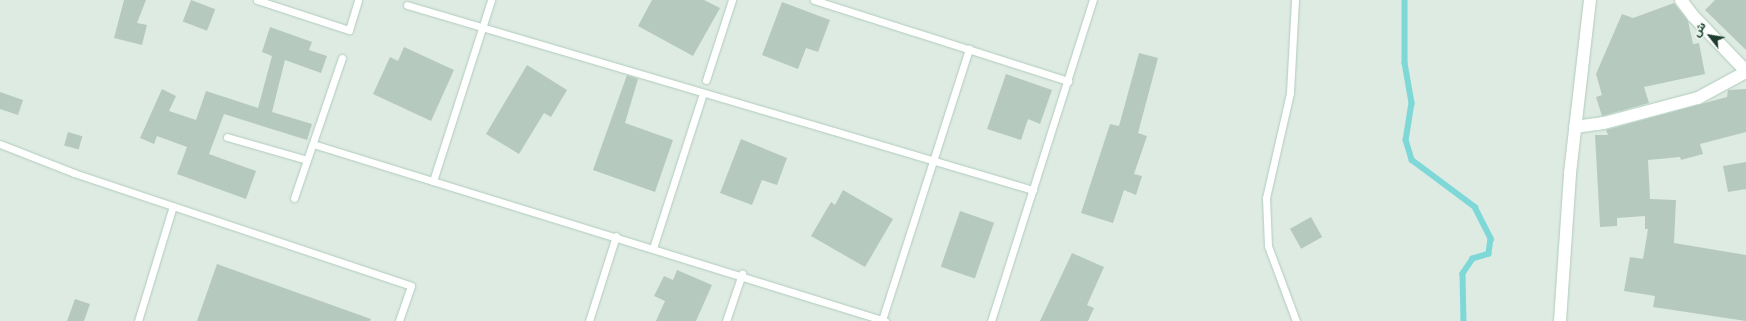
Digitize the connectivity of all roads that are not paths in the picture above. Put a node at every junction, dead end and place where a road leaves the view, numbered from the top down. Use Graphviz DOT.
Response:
graph roads {
  1 [pos="257,0"];
  2 [pos="358,0"];
  3 [pos="491,0"];
  4 [pos="732,0"];
  5 [pos="814,0"];
  6 [pos="1093,0"];
  7 [pos="1295,0"];
  8 [pos="1590,0"];
  9 [pos="1681,0"];
  10 [pos="407,5"];
  11 [pos="482,28"];
  12 [pos="969,49"];
  13 [pos="342,58"];
  14 [pos="1746,72"];
  15 [pos="706,80"];
  16 [pos="1068,80"];
  17 [pos="703,93"];
  18 [pos="1575,127"];
  19 [pos="227,137"];
  20 [pos="0,144"];
  21 [pos="313,144"];
  22 [pos="934,159"];
  23 [pos="308,160"];
  24 [pos="432,181"];
  25 [pos="1033,190"];
  26 [pos="294,198"];
  27 [pos="173,206"];
  28 [pos="616,236"];
  29 [pos="654,248"];
  30 [pos="742,274"];
  31 [pos="138,321"];
  32 [pos="399,321"];
  33 [pos="589,321"];
  34 [pos="726,321"];
  35 [pos="884,321"];
  36 [pos="991,321"];
  37 [pos="1296,321"];
  38 [pos="1560,321"];
  1 -- 2 [label="lane"];
  3 -- 11 [label="lane"];
  4 -- 15 [label="lane"];
  5 -- 12 [label="lane"];
  6 -- 16 [label="lane"];
  7 -- 37 [label="lane"];
  8 -- 18 [label="street"];
  9 -- 14 [label="street"];
  10 -- 11 [label="lane"];
  11 -- 17 [label="lane"];
  11 -- 24 [label="lane"];
  12 -- 16 [label="lane"];
  12 -- 22 [label="lane"];
  13 -- 21 [label="lane"];
  14 -- 18 [label="street"];
  16 -- 25 [label="lane"];
  17 -- 22 [label="lane"];
  17 -- 29 [label="lane"];
  18 -- 38 [label="street"];
  19 -- 23 [label="lane"];
  20 -- 27 [label="lane"];
  21 -- 23 [label="lane"];
  21 -- 24 [label="lane"];
  22 -- 25 [label="lane"];
  22 -- 35 [label="lane"];
  23 -- 26 [label="lane"];
  24 -- 28 [label="lane"];
  25 -- 36 [label="lane"];
  27 -- 31 [label="lane"];
  27 -- 32 [label="lane"];
  28 -- 29 [label="lane"];
  28 -- 33 [label="lane"];
  29 -- 30 [label="lane"];
  30 -- 34 [label="lane"];
  30 -- 35 [label="lane"];
}
